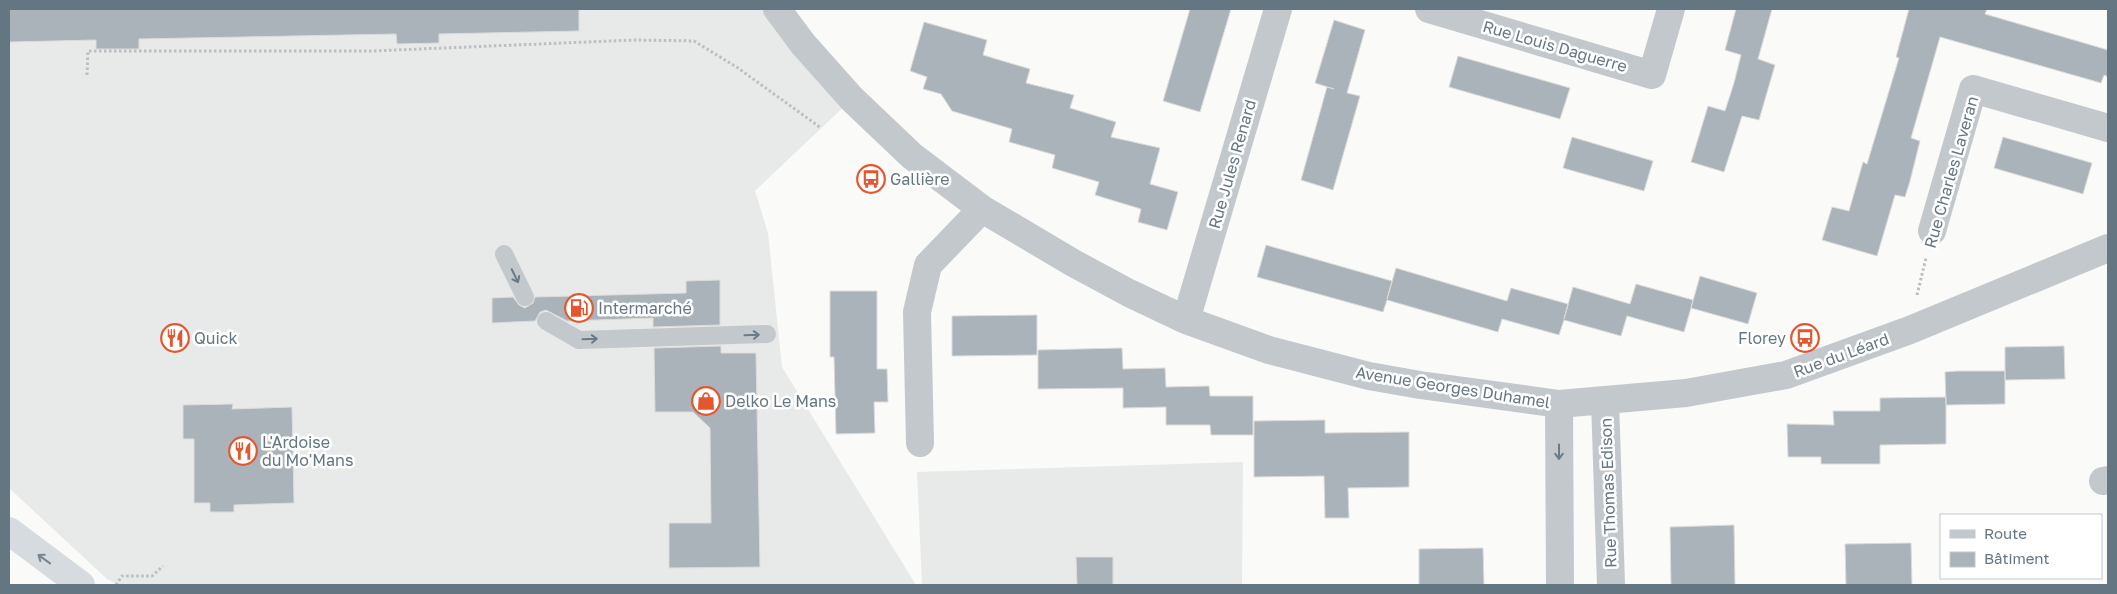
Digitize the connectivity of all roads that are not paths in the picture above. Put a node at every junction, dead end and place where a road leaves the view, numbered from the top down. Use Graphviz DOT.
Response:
graph roads {
  1 [pos="776,9"];
  2 [pos="1278,9"];
  3 [pos="1429,9"];
  4 [pos="1672,9"];
  5 [pos="2108,128"];
  6 [pos="982,209"];
  7 [pos="1932,230"];
  8 [pos="2108,248"];
  9 [pos="504,254"];
  10 [pos="525,297"];
  11 [pos="1186,320"];
  12 [pos="546,321"];
  13 [pos="767,334"];
  14 [pos="1605,400"];
  15 [pos="1559,404"];
  16 [pos="920,443"];
  17 [pos="9,531"];
  18 [pos="81,585"];
  19 [pos="1560,585"];
  20 [pos="1611,585"];
  1 -- 6 [label="street, Avenue Georges Duhamel"];
  2 -- 11 [label="street, Rue Jules Renard"];
  3 -- 4 [label="street, Rue Louis Daguerre"];
  5 -- 7 [label="street, Rue Charles Laveran"];
  6 -- 11 [label="street, Avenue Georges Duhamel"];
  6 -- 16 [label="street"];
  8 -- 14 [label="street, Rue du Léard"];
  9 -- 10 [label="lane, one-way"];
  11 -- 15 [label="street, Avenue Georges Duhamel"];
  12 -- 13 [label="lane, one-way"];
  14 -- 15 [label="street, Rue du Léard"];
  14 -- 20 [label="street, Rue Thomas Edison"];
  15 -- 19 [label="street, one-way"];
  18 -- 17 [label="highway, one-way"];
}
